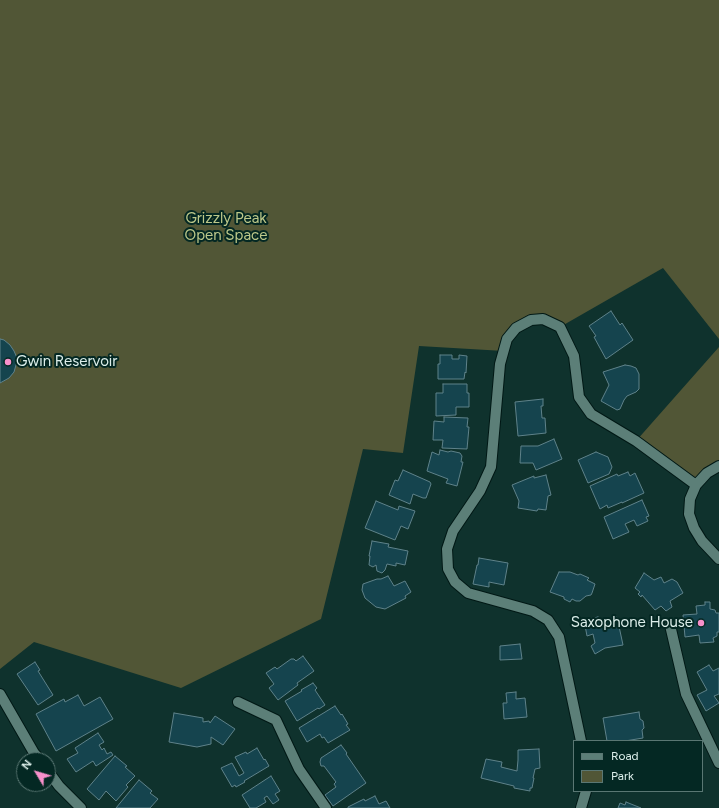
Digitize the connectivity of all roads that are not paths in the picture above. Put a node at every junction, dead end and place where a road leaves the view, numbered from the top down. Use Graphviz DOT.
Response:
graph roads {
  1 [pos="719,466"];
  2 [pos="696,485"];
  3 [pos="719,559"];
  4 [pos="670,625"];
  5 [pos="0,694"];
  6 [pos="238,702"];
  7 [pos="581,740"];
  8 [pos="33,752"];
  9 [pos="719,762"];
  10 [pos="56,782"];
  11 [pos="586,792"];
  12 [pos="82,808"];
  13 [pos="326,808"];
  14 [pos="581,808"];
  1 -- 2 [label="street"];
  2 -- 3 [label="street"];
  2 -- 7 [label="street"];
  4 -- 9 [label="street"];
  5 -- 8 [label="street"];
  6 -- 13 [label="street"];
  10 -- 12 [label="street"];
  11 -- 14 [label="street"];
}
